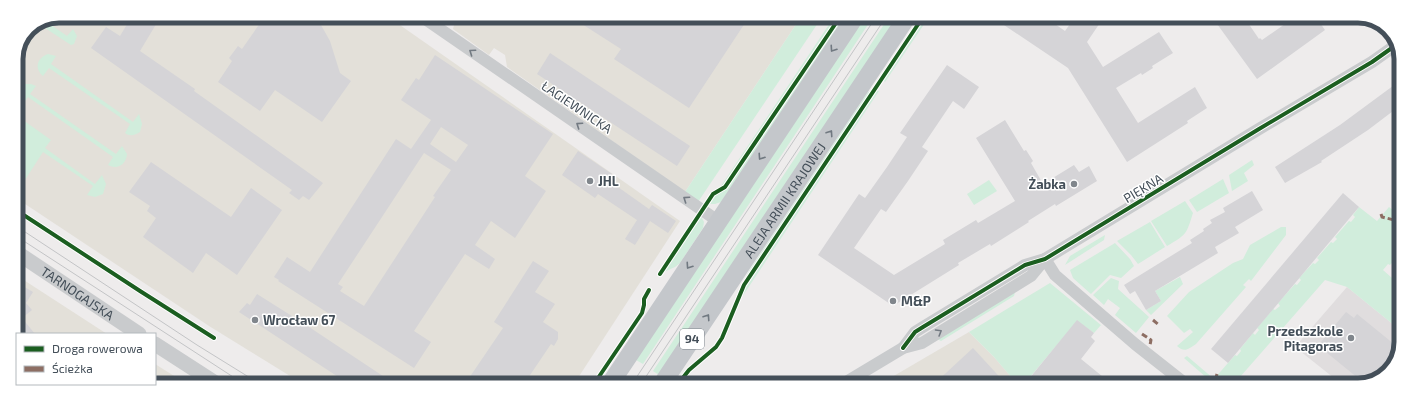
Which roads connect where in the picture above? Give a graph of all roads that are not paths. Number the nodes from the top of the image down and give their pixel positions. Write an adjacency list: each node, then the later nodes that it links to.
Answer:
1 (430, 23): 5 (street, ŁAGIEWNICKA, one-way to 1)
2 (851, 23): 5 (main road, one-way to 5)
3 (903, 23): 12 (main road, ALEJA ARMII KRAJOWEJ / 94, one-way to 3)
4 (1392, 48): 7 (street, PIĘKNA)
5 (718, 221): 11 (main road, one-way to 11)
6 (23, 257): 8 (street, TARNOGAJSKA)
7 (1045, 259): 13 (street, PIĘKNA); 14 (street)
8 (138, 333)
9 (156, 345): 10 (street)
10 (208, 378)
11 (614, 378)
12 (666, 378)
13 (853, 378)
14 (1178, 378)

